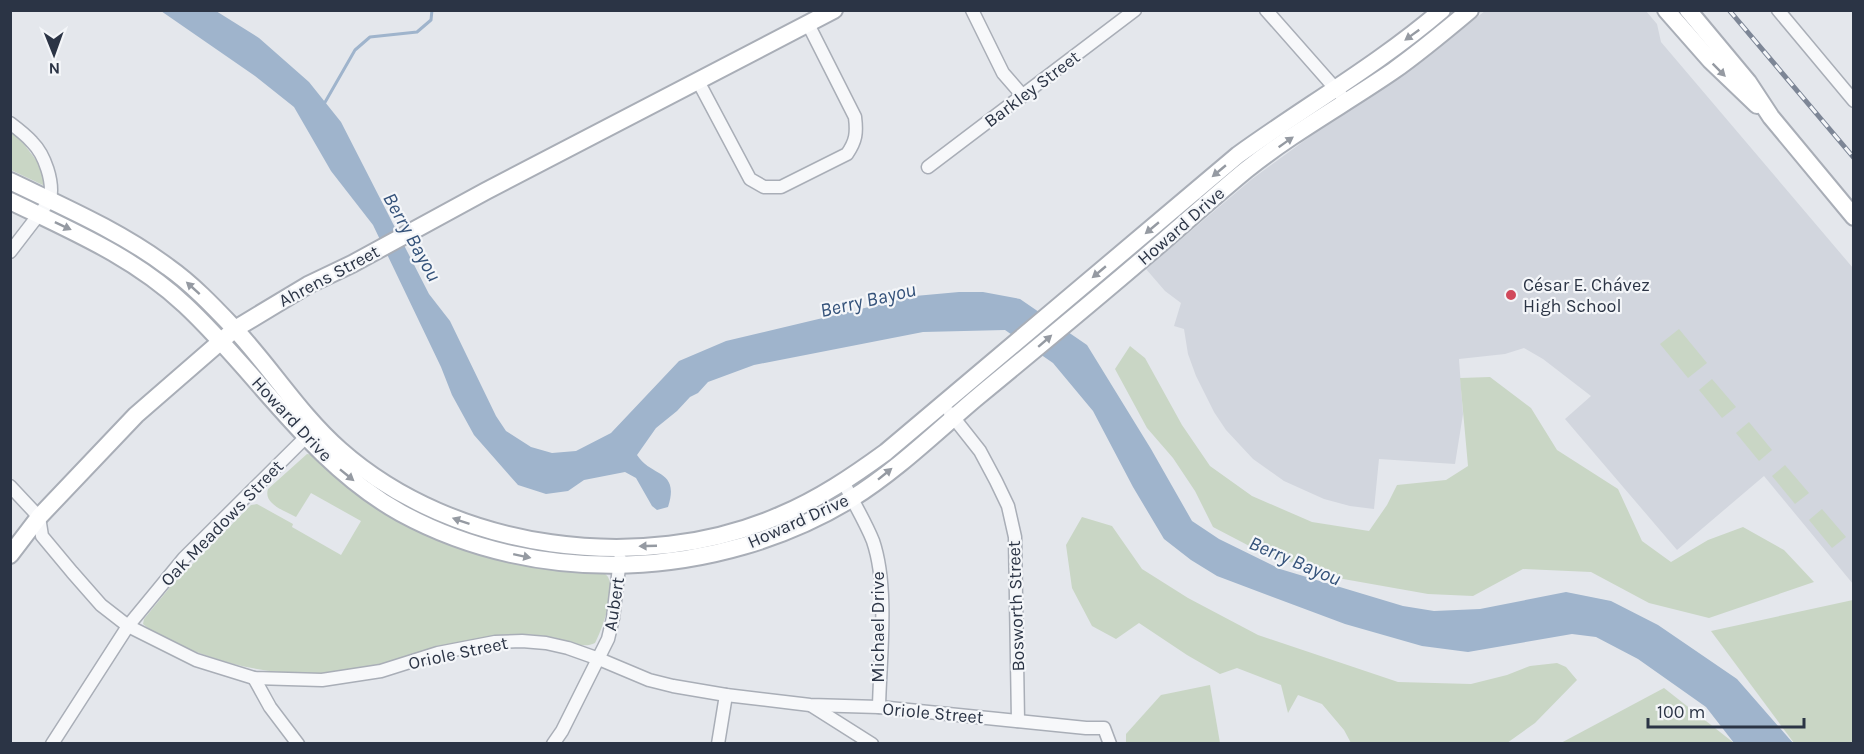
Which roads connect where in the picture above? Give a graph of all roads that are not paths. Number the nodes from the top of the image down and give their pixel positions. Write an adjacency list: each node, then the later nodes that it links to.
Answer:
1 (834, 10): 10 (main road, Ahrens Street)
2 (972, 10): 14 (street)
3 (1135, 10): 14 (street, Barkley Street)
4 (1266, 10): 13 (street)
5 (1443, 10): 13 (main road, Howard Drive, one-way to 13)
6 (1666, 10): 11 (main road)
7 (1688, 10): 11 (main road)
8 (1778, 10): 15 (street)
9 (1460, 14): 13 (main road, Howard Drive)
10 (807, 24): 12 (main road, Ahrens Street); 12 (street)
11 (1702, 39): 24 (main road)
12 (698, 81): 28 (main road, Ahrens Street)
13 (1341, 94): 17 (main road, Howard Drive); 19 (main road, Howard Drive, one-way to 13)
14 (1023, 96): 18 (street, Barkley Street)
15 (1854, 101)
16 (10, 123): 21 (street)
17 (1238, 155): 19 (main road); 25 (main road, Howard Drive, one-way to 25)
18 (928, 167)
19 (1250, 167): 27 (main road, Howard Drive)
20 (10, 181): 21 (main road, Howard Drive)
21 (50, 200): 23 (street); 28 (main road, Howard Drive, one-way to 21)
22 (10, 201): 23 (main road, Howard Drive)
23 (39, 214): 26 (street); 29 (main road, Howard Drive, one-way to 29)
24 (1854, 217)
25 (1131, 245): 27 (main road); 30 (main road, Howard Drive, one-way to 30)
26 (10, 252)
27 (1143, 259): 31 (main road, Howard Drive, one-way to 27)
28 (235, 329): 29 (main road, Ahrens Street); 32 (main road, Howard Drive)
29 (221, 341): 32 (main road, Howard Drive); 36 (main road, Ahrens Street)
30 (943, 404): 31 (street, Bosworth Street); 33 (main road, Howard Drive)
31 (954, 417): 35 (main road, Howard Drive, one-way to 31); 50 (street, Bosworth Street)
32 (311, 432): 37 (main road, Howard Drive, one-way to 32); 39 (main road, Howard Drive, one-way to 39); 44 (street, Oak Meadows Street)
33 (844, 483): 35 (street, Michael Drive); 38 (main road, Howard Drive)
34 (10, 486): 36 (street, Oriole Street)
35 (852, 498): 41 (main road, Howard Drive); 49 (street, Michael Drive)
36 (39, 517): 42 (main road, Ahrens Street); 44 (street, Oriole Street)
37 (487, 530): 39 (main road); 40 (main road, Howard Drive)
38 (733, 532): 40 (main road, Howard Drive, one-way to 40); 41 (main road)
39 (481, 546): 43 (main road, Howard Drive, one-way to 43)
40 (621, 546): 43 (street, Aubert)
41 (738, 548): 43 (main road, Howard Drive)
42 (10, 555)
43 (620, 565): 45 (street, Aubert)
44 (128, 626): 46 (street, Oriole Street); 51 (street, Oak Meadows Street)
45 (599, 659): 46 (street, Oriole Street); 47 (street, Oriole Street); 53 (street, Aubert)
46 (254, 678): 52 (street)
47 (726, 695): 48 (street, Oriole Street); 54 (street)
48 (810, 705): 49 (street, Oriole Street); 55 (street)
49 (879, 707): 50 (street, Oriole Street)
50 (1018, 721): 56 (street, Oriole Street)
51 (52, 744)
52 (298, 744)
53 (553, 744)
54 (718, 744)
55 (872, 744)
56 (1110, 744)

